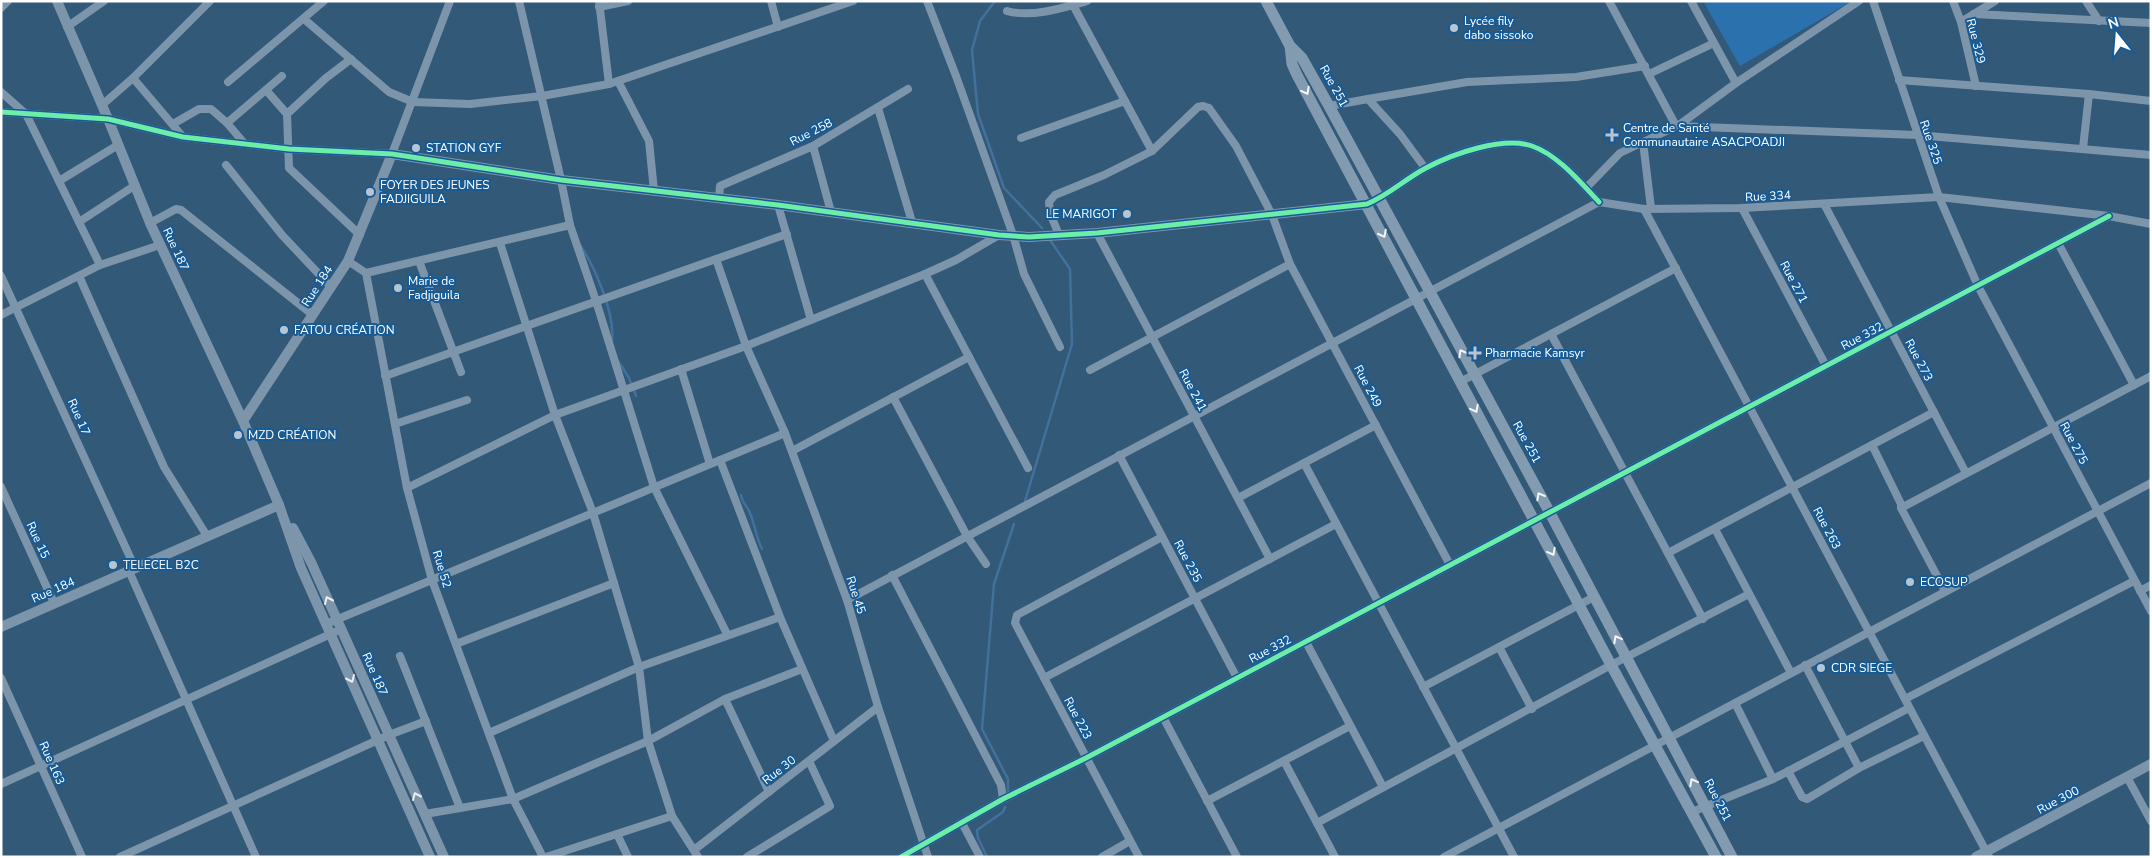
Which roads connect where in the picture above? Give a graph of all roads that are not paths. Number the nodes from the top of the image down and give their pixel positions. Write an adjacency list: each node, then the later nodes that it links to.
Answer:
1 (8, 1): 23 (street)
2 (57, 1): 30 (street, Rue 187)
3 (104, 1): 30 (street)
4 (210, 1): 37 (street)
5 (324, 1): 26 (street)
6 (450, 1): 52 (street)
7 (519, 1): 48 (street)
8 (628, 1): 21 (street)
9 (771, 1): 31 (street)
10 (853, 1): 31 (street)
11 (927, 1): 103 (street)
12 (1086, 1): 22 (street)
13 (1266, 1): 33 (main road, Rue 251)
14 (1609, 1): 35 (street)
15 (1691, 1): 32 (street)
16 (1859, 1): 41 (street)
17 (1873, 1): 38 (street, Rue 325)
18 (1953, 1): 28 (street, Rue 329)
19 (1995, 1): 25 (street)
20 (2086, 1): 27 (street)
21 (599, 4): 42 (street)
22 (1073, 5): 24 (street); 50 (street)
23 (1, 8)
24 (1007, 11)
25 (1974, 14): 27 (street); 28 (street)
26 (304, 19): 34 (street); 40 (street)
27 (2099, 21): 29 (street)
28 (1961, 22): 43 (street, Rue 329)
29 (2151, 23)
30 (68, 27): 53 (street, Rue 187)
31 (778, 27): 39 (street)
32 (1714, 43): 35 (street); 41 (street)
33 (1290, 46): 54 (main road, Rue 251); 86 (main road, Rue 251, one-way to 86)
34 (351, 59): 52 (street); 58 (street)
35 (1647, 70): 49 (street); 62 (street)
36 (282, 76): 45 (street)
37 (133, 78): 53 (street); 61 (street)
38 (1899, 80): 43 (street); 63 (street, Rue 325)
39 (618, 81): 42 (street); 81 (street)
40 (228, 82)
41 (1736, 83): 62 (street)
42 (609, 84): 48 (street)
43 (1976, 86): 47 (street)
44 (908, 89): 55 (street, Rue 258)
45 (266, 90): 58 (street); 60 (street)
46 (1, 92): 57 (street)
47 (2089, 94): 51 (street); 70 (street)
48 (542, 96): 52 (street); 77 (street)
49 (1368, 99): 54 (street); 76 (street)
50 (1125, 101): 65 (street); 72 (street)
51 (2151, 101)
52 (413, 102): 73 (street)
53 (102, 105): 59 (street, Rue 187)
54 (1329, 106): 84 (main road, Rue 251)
55 (878, 108): 69 (street, Rue 258); 95 (street)
56 (1, 112): 57 (street)
57 (26, 114): 59 (street); 78 (street)
58 (287, 114): 71 (street)
59 (108, 119): 64 (street); 68 (street, Rue 187)
60 (227, 123): 61 (street); 67 (street)
61 (173, 124): 64 (street)
62 (1676, 126): 63 (street); 66 (street)
63 (1917, 135): 70 (street); 82 (street, Rue 325)
64 (183, 137): 67 (street)
65 (1021, 138)
66 (1643, 142): 80 (street); 90 (street)
67 (244, 143): 71 (street)
68 (118, 145): 78 (street); 79 (street, Rue 187)
69 (812, 146): 83 (street, Rue 258); 91 (street)
70 (2083, 148): 74 (street)
71 (289, 149): 73 (street); 101 (street)
72 (1152, 151): 92 (street, Rue 249); 104 (street, Rue 249)
73 (392, 154): 77 (street); 101 (street, Rue 184)
74 (2151, 155)
75 (226, 166): 119 (street)
76 (1425, 168): 80 (street); 84 (street)
77 (561, 180): 81 (street); 98 (street)
78 (59, 181): 94 (street)
79 (134, 186): 94 (street); 96 (street, Rue 187)
80 (1586, 188): 85 (street)
81 (654, 190): 83 (street)
82 (1939, 197): 87 (street, Rue 334); 93 (street, Rue 334); 118 (street, Rue 325)
83 (719, 198): 88 (street)
84 (1379, 199): 86 (street); 120 (main road, Rue 251)
85 (1599, 202): 90 (street, Rue 334); 120 (street)
86 (1367, 204): 92 (street); 121 (main road, Rue 251, one-way to 121)
87 (1824, 204): 89 (street, Rue 334); 128 (street, Rue 273)
88 (778, 205): 91 (street); 100 (street)
89 (1742, 208): 90 (street, Rue 334); 136 (street, Rue 271)
90 (1647, 209): 113 (street, Rue 263)
91 (832, 212): 95 (street)
92 (1272, 214): 99 (street); 111 (street, Rue 249)
93 (2109, 216): 97 (street, Rue 334); 106 (street, Rue 332)
94 (79, 222): 112 (street)
95 (912, 222): 102 (street)
96 (150, 223): 107 (street, Rue 187); 125 (street)
97 (2151, 224)
98 (570, 225): 105 (street); 122 (street)
99 (1097, 233): 104 (street); 130 (street, Rue 241)
100 (786, 234): 108 (street); 126 (street)
101 (360, 235): 109 (street, Rue 184)
102 (999, 235): 103 (street); 115 (street)
103 (1013, 235): 104 (street); 133 (street)
104 (1059, 235)
105 (500, 243): 110 (street); 127 (street)
106 (2058, 243): 118 (street, Rue 332); 144 (street)
107 (160, 245): 112 (street); 152 (street, Rue 187)
108 (716, 259): 122 (street); 132 (street, Rue 45)
109 (348, 261): 114 (street); 119 (street, Rue 184)
110 (419, 262): 114 (street); 134 (street)
111 (1290, 264): 130 (street); 131 (street, Rue 249)
112 (100, 266): 117 (street)
113 (1676, 268): 129 (street); 148 (street, Rue 263)
114 (366, 274): 141 (street, Rue 52)
115 (925, 274): 126 (street); 135 (street)
116 (1, 276): 123 (street, Rue 17)
117 (79, 276): 123 (street); 180 (street)
118 (1978, 286): 128 (street, Rue 332); 155 (street, Rue 275)
119 (331, 287): 125 (street, Rue 184)
120 (1428, 291): 121 (street); 140 (main road, Rue 251, one-way to 120)
121 (1416, 298): 131 (street); 143 (main road, Rue 251)
122 (596, 301): 127 (street); 145 (street)
123 (16, 306): 124 (street); 187 (street, Rue 17)
124 (1, 315)
125 (313, 315): 152 (street, Rue 184)
126 (811, 320): 132 (street)
127 (526, 326): 134 (street); 150 (street)
128 (1891, 332): 136 (street, Rue 332); 149 (street, Rue 273)
129 (1551, 334): 140 (street); 164 (street)
130 (1152, 337): 138 (street); 151 (street, Rue 241)
131 (1332, 343): 151 (street); 154 (street, Rue 249)
132 (746, 346): 137 (street); 156 (street, Rue 45)
133 (1060, 347)
134 (454, 351): 139 (street); 141 (street)
135 (969, 357): 146 (street); 163 (street)
136 (1826, 366): 148 (street, Rue 332)
137 (681, 369): 145 (street); 162 (street)
138 (1090, 370)
139 (461, 372)
140 (1474, 375): 143 (street); 176 (main road, Rue 251, one-way to 140)
141 (385, 376): 153 (street, Rue 52)
142 (2151, 376): 144 (street)
143 (1460, 382): 177 (main road, Rue 251, one-way to 177)
144 (2134, 385): 155 (street)
145 (623, 390): 150 (street); 168 (street)
146 (893, 397): 158 (street); 181 (street)
147 (466, 400): 153 (street)
148 (1750, 407): 164 (street, Rue 332); 169 (street, Rue 263)
149 (1934, 412): 157 (street); 165 (street, Rue 273)
150 (555, 416): 170 (street); 175 (street)
151 (1194, 416): 159 (street); 171 (street, Rue 241)
152 (243, 421): 172 (street, Rue 187)
153 (395, 424): 170 (street, Rue 52)
154 (1376, 425): 161 (street); 186 (street, Rue 249)
155 (2053, 428): 165 (street); 174 (street, Rue 275)
156 (785, 433): 158 (street, Rue 45); 160 (street)
157 (1872, 446): 169 (street); 173 (street)
158 (792, 451): 198 (street, Rue 45)
159 (1119, 456): 181 (street); 182 (street, Rue 235)
160 (720, 460): 162 (street); 203 (street)
161 (1304, 463): 171 (street); 178 (street)
162 (710, 464): 168 (street)
163 (1028, 468)
164 (1625, 473): 176 (street, Rue 332); 183 (street)
165 (1966, 473): 173 (street)
166 (2151, 483): 174 (street)
167 (1, 487): 199 (street, Rue 15)
168 (654, 487): 175 (street); 211 (street)
169 (1792, 487): 179 (street); 209 (street, Rue 263)
170 (407, 488): 189 (street, Rue 52)
171 (1238, 498): 184 (street, Rue 241)
172 (279, 505): 180 (street, Rue 184); 204 (street, Rue 187, one-way to 172); 206 (street, Rue 187)
173 (1901, 508): 194 (street)
174 (2098, 511): 190 (street, Rue 275); 194 (street)
175 (593, 513): 189 (street); 191 (street)
176 (1550, 513): 177 (street, Rue 332); 196 (main road, Rue 251)
177 (1535, 521): 186 (street, Rue 332); 201 (main road, Rue 251, one-way to 201)
178 (1336, 524): 184 (street); 200 (street)
179 (1714, 529): 183 (street); 195 (street)
180 (207, 536): 187 (street, Rue 184)
181 (967, 536): 185 (street); 188 (street)
182 (1162, 537): 197 (street, Rue 235); 225 (street, Rue 223)
183 (1668, 553): 205 (street)
184 (1270, 559): 197 (street)
185 (986, 564)
186 (1450, 565): 200 (street, Rue 332)
187 (132, 569): 199 (street, Rue 184); 228 (street, Rue 17)
188 (892, 575): 198 (street); 261 (street)
189 (432, 580): 204 (street); 213 (street, Rue 52)
190 (2134, 581): 193 (street, Rue 275); 230 (street)
191 (614, 583): 213 (street); 221 (street)
192 (2151, 585): 193 (street)
193 (2140, 591): 202 (street, Rue 275)
194 (1945, 592): 209 (street)
195 (1749, 594): 205 (street); 223 (street)
196 (1594, 596): 201 (street); 217 (main road, Rue 251, one-way to 196)
197 (1195, 598): 225 (street); 226 (street, Rue 235)
198 (846, 600): 232 (street, Rue 45)
199 (54, 603): 207 (street, Rue 184)
200 (1379, 603): 212 (street, Rue 332); 227 (street)
201 (1579, 604): 214 (street); 219 (main road, Rue 251)
202 (2151, 611)
203 (780, 617): 211 (street); 222 (street)
204 (337, 619): 206 (street); 208 (street, Rue 187)
205 (1703, 619): 217 (street)
206 (326, 624): 210 (street, Rue 187)
207 (1, 626)
208 (341, 629): 210 (street); 216 (street, Rue 187)
209 (1869, 632): 220 (street); 230 (street, Rue 263)
210 (331, 634): 218 (street, Rue 187); 228 (street)
211 (727, 634): 221 (street)
212 (1306, 642): 226 (street, Rue 332); 237 (street)
213 (456, 644): 238 (street, Rue 52)
214 (1499, 647): 227 (street); 234 (street)
215 (400, 656): 236 (street)
216 (354, 657): 218 (street); 239 (street, Rue 187)
217 (1626, 657): 219 (street); 241 (main road, Rue 251)
218 (343, 662): 242 (street, Rue 187, one-way to 242)
219 (1611, 665): 234 (street); 246 (main road, Rue 251)
220 (1806, 666): 223 (street); 244 (street)
221 (639, 667): 238 (street); 243 (street)
222 (802, 669): 229 (street); 245 (street)
223 (1791, 673): 231 (street)
224 (1, 678): 252 (street, Rue 163)
225 (1044, 678): 248 (street, Rue 223)
226 (1237, 678): 235 (street, Rue 332)
227 (1423, 687): 247 (street)
228 (186, 699): 252 (street); 263 (street, Rue 17)
229 (725, 699): 243 (street); 259 (street)
230 (1905, 699): 233 (street, Rue 263)
231 (1734, 703): 241 (street); 256 (street)
232 (878, 707): 245 (street, Rue 30); 275 (street, Rue 45)
233 (1910, 708): 240 (street, Rue 263); 244 (street)
234 (1532, 709): 247 (street)
235 (1163, 717): 248 (street, Rue 332); 262 (street)
236 (426, 721): 239 (street); 265 (street)
237 (1350, 726): 250 (street); 258 (street)
238 (489, 733): 260 (street, Rue 52)
239 (389, 735): 242 (street); 267 (street, Rue 187, one-way to 239)
240 (1924, 736): 253 (street); 277 (street, Rue 263)
241 (1668, 737): 246 (street); 264 (main road, Rue 251, one-way to 241)
242 (378, 740): 263 (street); 281 (street, Rue 187)
243 (648, 741): 260 (street); 268 (street)
244 (1845, 741): 253 (street); 254 (street)
245 (834, 742): 249 (street, Rue 30)
246 (1654, 744): 266 (main road, Rue 251); 272 (street)
247 (1456, 749): 258 (street); 272 (street)
248 (1086, 758): 261 (street, Rue 332); 274 (street, Rue 223)
249 (809, 760): 259 (street, Rue 30); 285 (street)
250 (1284, 761): 262 (street); 271 (street)
251 (2151, 764): 255 (street, Rue 300)
252 (41, 766): 257 (street); 278 (street, Rue 163)
253 (1859, 768): 254 (street)
254 (1788, 771): 256 (street)
255 (2127, 777): 269 (street); 277 (street, Rue 300)
256 (1772, 779): 264 (street)
257 (1, 784)
258 (1383, 788): 271 (street)
259 (769, 792): 276 (street, Rue 30)
260 (513, 799): 265 (street); 283 (street, Rue 52)
261 (1003, 799): 270 (street, Rue 332)
262 (1207, 801): 291 (street)
263 (234, 805): 279 (street); 280 (street, Rue 17)
264 (1705, 807): 266 (street); 296 (main road, Rue 251)
265 (460, 808): 267 (street)
266 (1692, 812): 295 (main road, Rue 251)
267 (424, 814): 282 (street, Rue 187)
268 (672, 816): 273 (street); 276 (street)
269 (2151, 821)
270 (962, 823): 275 (street, Rue 332); 288 (street)
271 (1317, 823): 292 (street)
272 (1498, 828): 293 (street); 294 (street)
273 (617, 834): 283 (street); 284 (street)
274 (1130, 841): 289 (street); 290 (street, Rue 223)
275 (924, 844): 286 (street, Rue 332); 287 (street, Rue 45)
276 (696, 854)
277 (1987, 854): 297 (street, Rue 300)
278 (82, 857)
279 (120, 857)
280 (256, 857)
281 (430, 857)
282 (444, 857)
283 (544, 857)
284 (628, 857)
285 (747, 857)
286 (901, 857)
287 (928, 857)
288 (980, 857)
289 (1102, 857)
290 (1139, 857)
291 (1237, 857)
292 (1335, 857)
293 (1444, 857)
294 (1514, 857)
295 (1716, 857)
296 (1732, 857)
297 (1976, 857)

